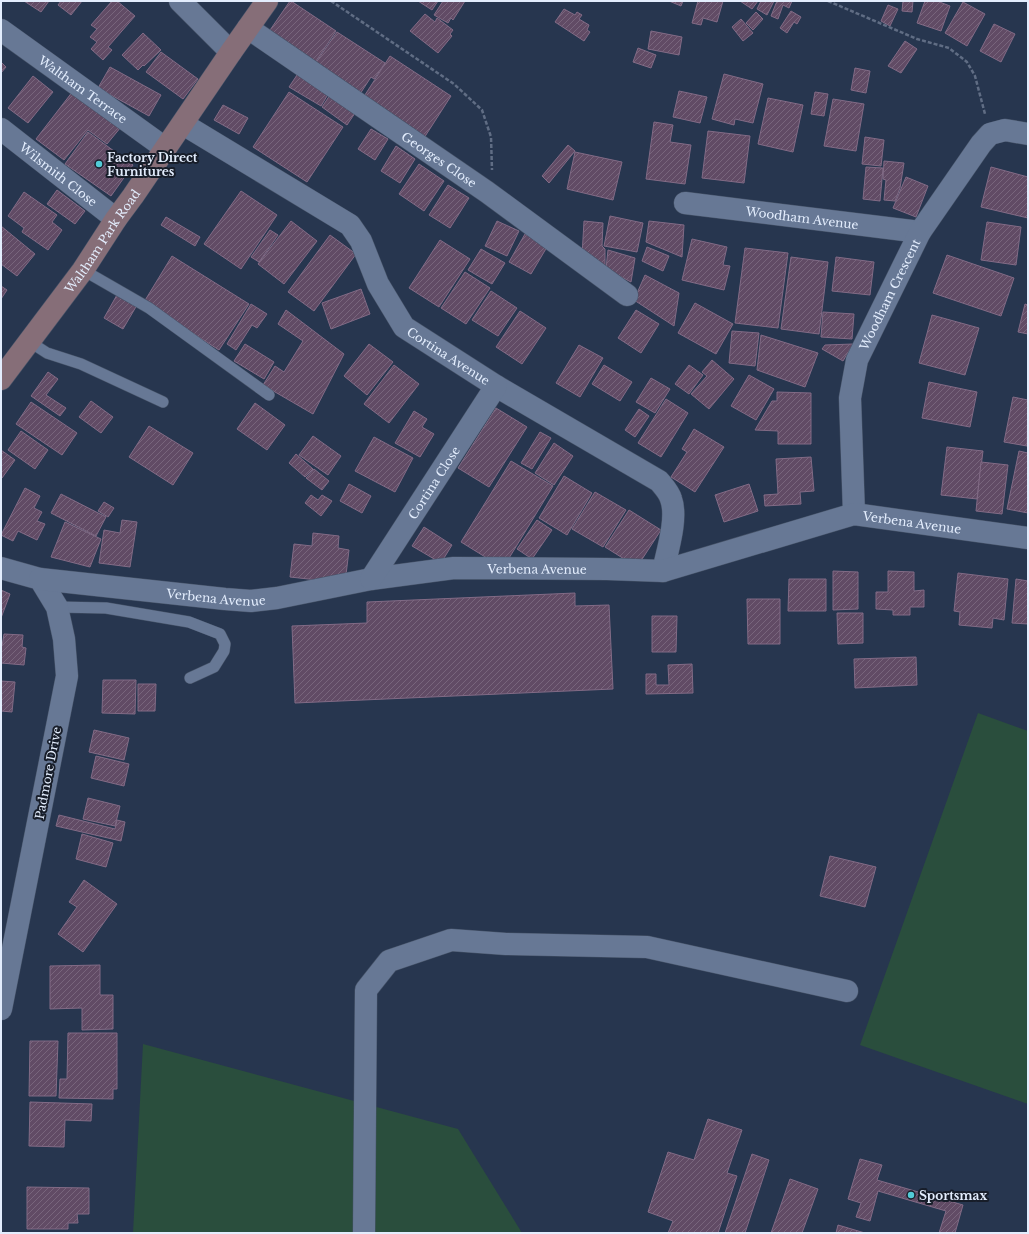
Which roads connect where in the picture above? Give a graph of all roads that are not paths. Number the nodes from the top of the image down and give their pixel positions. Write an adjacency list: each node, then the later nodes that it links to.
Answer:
1 (180, 1): 5 (street)
2 (267, 1): 3 (main road, Waltham Park Road)
3 (248, 28): 5 (main road, Waltham Park Road); 14 (street, Georges Close)
4 (1, 30): 9 (street, Waltham Terrace)
5 (231, 52): 6 (main road, Waltham Park Road)
6 (183, 124): 9 (main road, Waltham Park Road); 17 (street, Cortina Avenue)
7 (1, 129): 11 (street, Wilsmith Close)
8 (1028, 134): 12 (street, Woodham Crescent)
9 (165, 148): 11 (main road, Waltham Park Road)
10 (685, 203): 12 (street, Woodham Avenue)
11 (116, 219): 13 (main road, Waltham Park Road)
12 (920, 232): 20 (street, Woodham Crescent)
13 (83, 270): 15 (main road, Waltham Park Road); 18 (lane)
14 (627, 295)
15 (30, 342): 16 (main road, Waltham Park Road); 19 (lane)
16 (1, 379)
17 (496, 386): 23 (street, Cortina Avenue); 25 (street, Cortina Close)
18 (269, 395)
19 (163, 402)
20 (854, 514): 21 (street, Verbena Avenue); 23 (street, Verbena Avenue)
21 (1028, 538)
22 (1, 568): 24 (street)
23 (663, 571): 25 (street, Verbena Avenue)
24 (40, 579): 25 (street, Verbena Avenue); 26 (street, Padmore Drive)
25 (371, 579)
26 (57, 607): 27 (lane); 29 (street, Padmore Drive)
27 (190, 678)
28 (847, 992): 30 (street)
29 (1, 1009)
30 (364, 1233)

